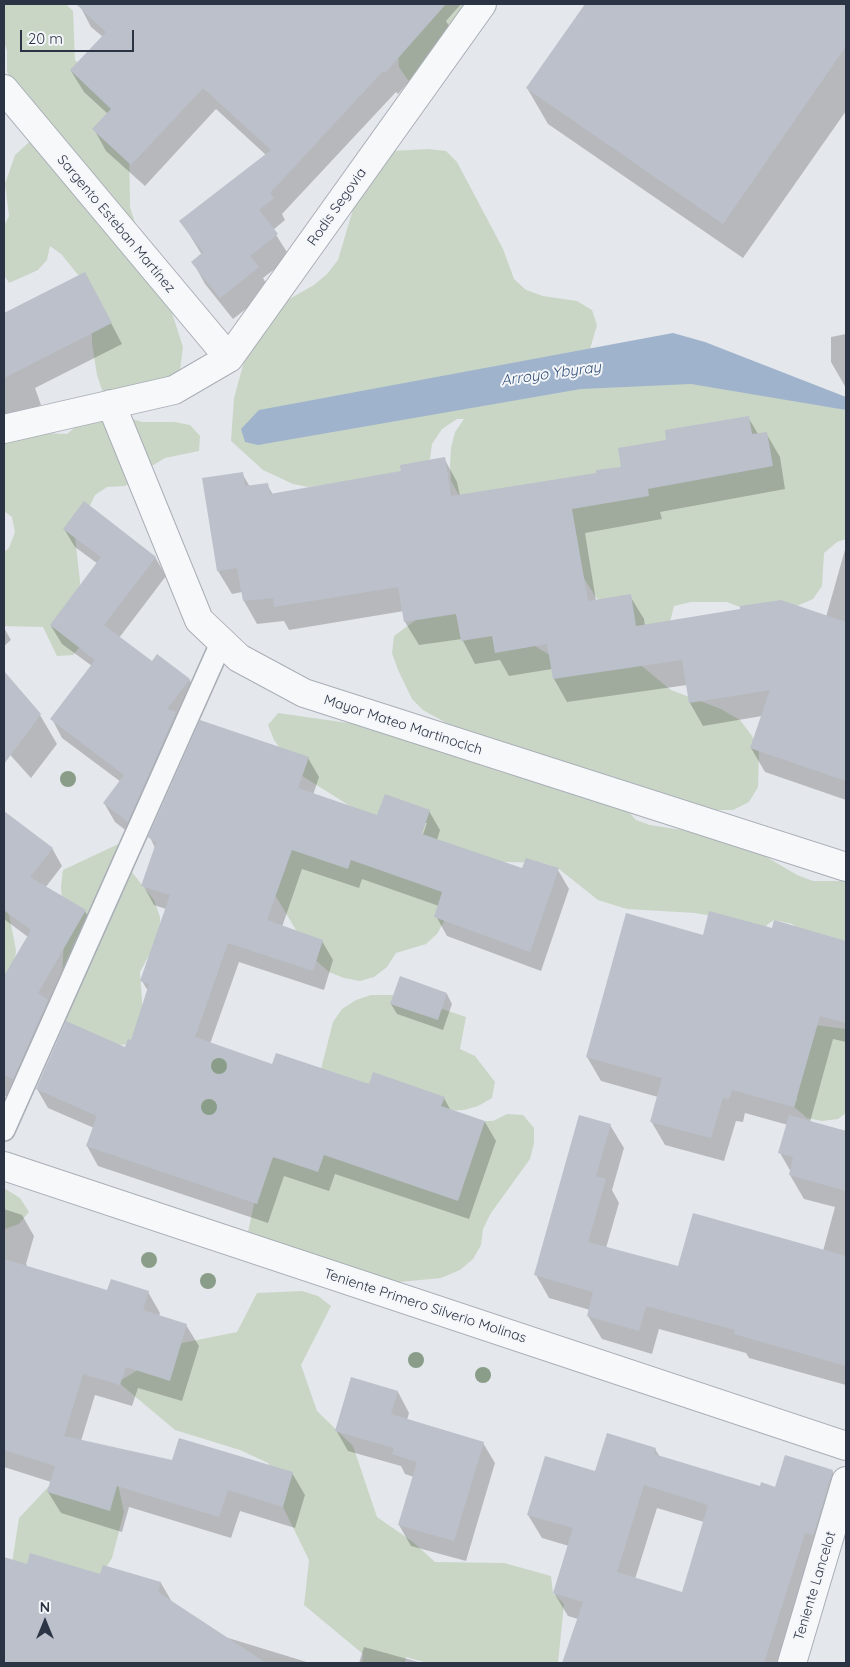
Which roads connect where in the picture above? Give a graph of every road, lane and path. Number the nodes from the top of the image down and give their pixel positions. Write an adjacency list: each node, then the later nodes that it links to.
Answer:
1 (482, 4): 3 (street, Rodis Segovia)
2 (4, 89): 3 (street, Sargento Esteban Martínez)
3 (229, 358): 4 (street, Rodis Segovia)
4 (111, 404): 5 (street, Rodis Segovia); 6 (street, Mayor Mateo Martinocich)
5 (4, 429)
6 (222, 641): 7 (street, Mayor Mateo Martinocich); 8 (lane)
7 (846, 867)
8 (4, 1130)
9 (4, 1166): 10 (street, Teniente Primero Silverio Molinas)
10 (846, 1446)
11 (846, 1480): 12 (street, Teniente Lancelot)
12 (792, 1663)

